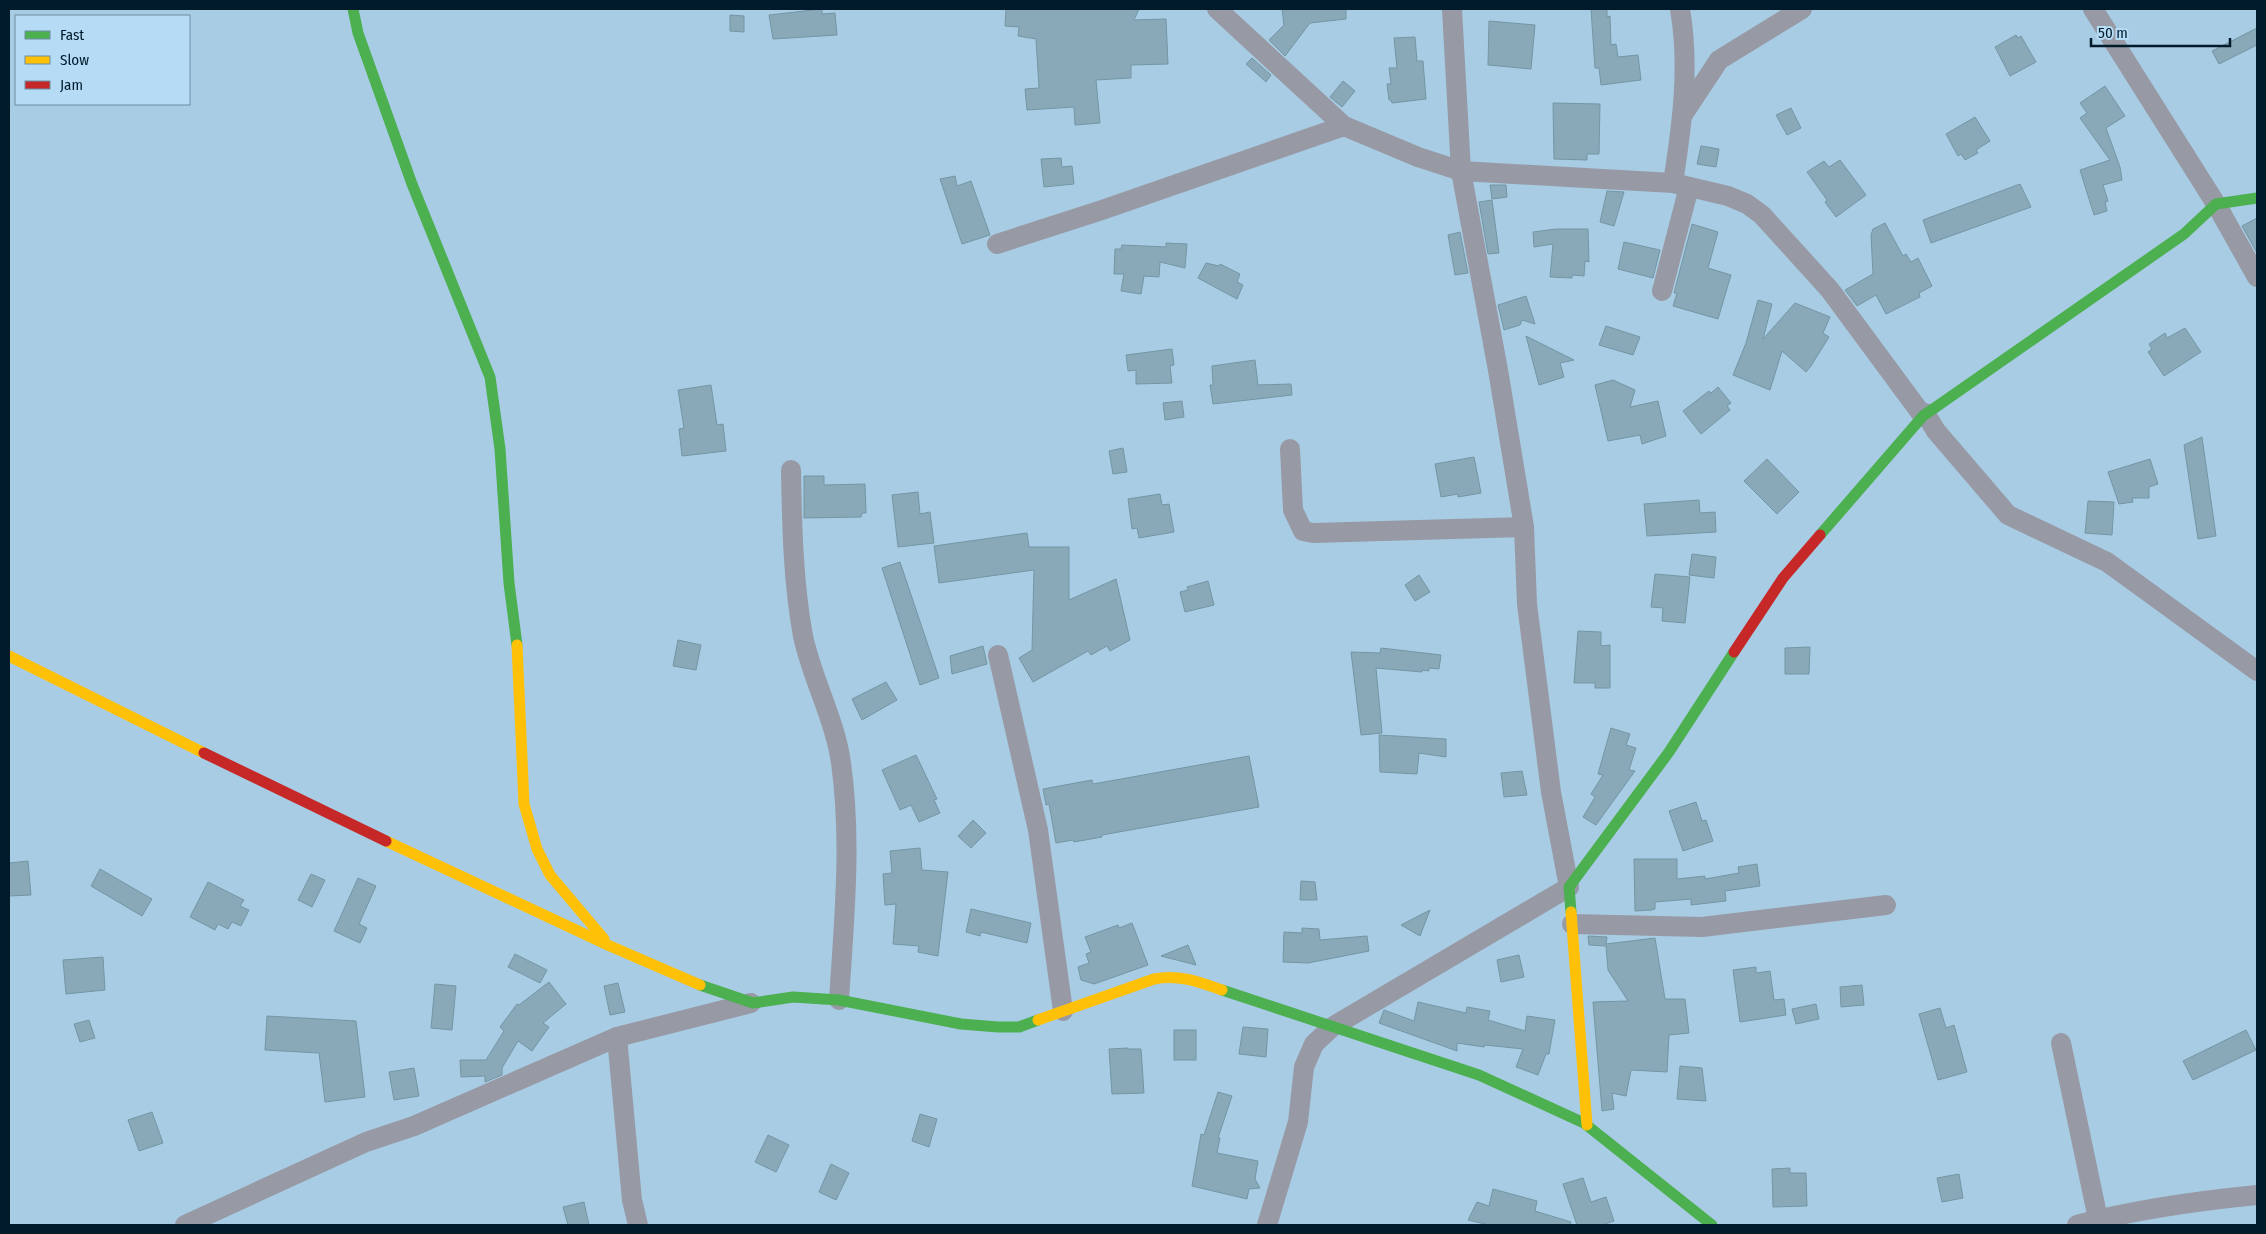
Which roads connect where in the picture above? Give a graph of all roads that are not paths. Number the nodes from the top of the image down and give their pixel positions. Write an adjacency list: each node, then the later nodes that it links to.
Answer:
1 (353, 9): 26 (street)
2 (1217, 9): 8 (street)
3 (1452, 9): 9 (street)
4 (1680, 9): 7 (street)
5 (1802, 9): 7 (street)
6 (2094, 9): 12 (street)
7 (1684, 113): 10 (street)
8 (1344, 126): 9 (street); 13 (street)
9 (1461, 170): 10 (street); 19 (street)
10 (1681, 185): 15 (street); 16 (street)
11 (2257, 198): 12 (street)
12 (2216, 204): 14 (street); 16 (street)
13 (996, 244)
14 (2257, 278)
15 (1662, 292)
16 (1924, 414): 22 (street); 23 (street)
17 (1290, 449): 19 (street)
18 (791, 470): 27 (street)
19 (1524, 526): 23 (street)
20 (998, 655): 29 (street)
21 (9, 656): 26 (street)
22 (2257, 671)
23 (1569, 887): 25 (street); 30 (street); 33 (street)
24 (1886, 905): 25 (street)
25 (1572, 924): 33 (street)
26 (610, 946): 28 (street)
27 (839, 1000): 28 (street); 29 (street)
28 (753, 1002): 31 (street)
29 (1063, 1011): 30 (street)
30 (1332, 1027): 33 (street); 38 (street)
31 (617, 1037): 36 (street); 37 (street)
32 (2061, 1043): 35 (street)
33 (1585, 1124): 39 (street)
34 (2257, 1195): 35 (street)
35 (2098, 1219): 40 (street)
36 (185, 1225)
37 (638, 1225)
38 (1267, 1225)
39 (1717, 1225)
40 (2077, 1225)

